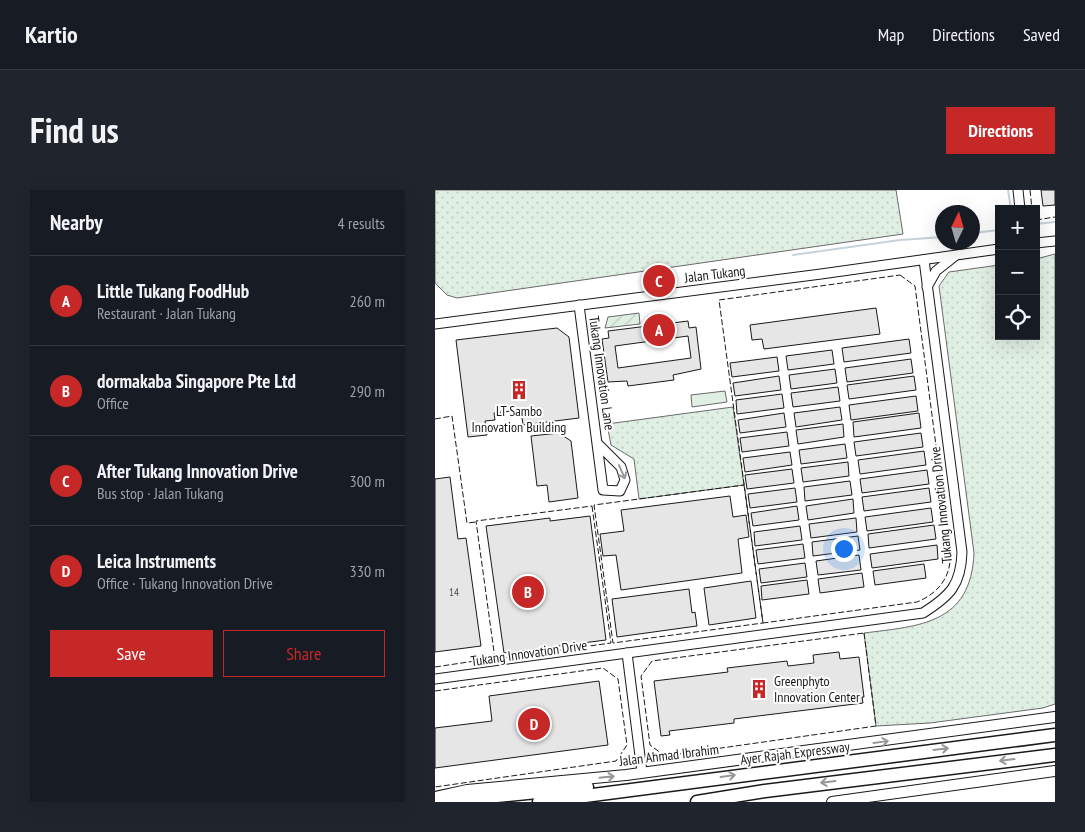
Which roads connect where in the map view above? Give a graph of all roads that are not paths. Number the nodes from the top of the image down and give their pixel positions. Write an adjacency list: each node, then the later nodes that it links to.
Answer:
1 (1018, 190): 2 (street)
2 (1020, 205)
3 (1055, 241): 4 (street)
4 (1040, 243)
5 (995, 250): 6 (street, Jalan Tukang)
6 (955, 256): 7 (street, Jalan Tukang); 8 (street)
7 (924, 260): 8 (street, Tukang Innovation Drive); 9 (street, Jalan Tukang)
8 (927, 287): 12 (street, Tukang Innovation Drive)
9 (579, 305): 10 (street, Jalan Tukang); 11 (street, Tukang Innovation Lane)
10 (435, 324)
11 (598, 444): 11 (street, Tukang Innovation Lane, one-way to 11)
12 (627, 653): 13 (street, Tukang Innovation Drive); 18 (street)
13 (435, 679)
14 (1055, 717): 18 (main road, Jalan Ahmad Ibrahim, one-way to 14)
15 (1055, 735): 19 (highway, Ayer Rajah Expressway, one-way to 15)
16 (1055, 755): 23 (highway, one-way to 23)
17 (1055, 770): 24 (main road)
18 (642, 772): 20 (main road, Jalan Ahmad Ibrahim, one-way to 18)
19 (679, 783): 21 (highway); 22 (highway, Ayer Rajah Expressway)
20 (435, 797)
21 (437, 802)
22 (539, 802)
23 (698, 802)
24 (832, 802)

